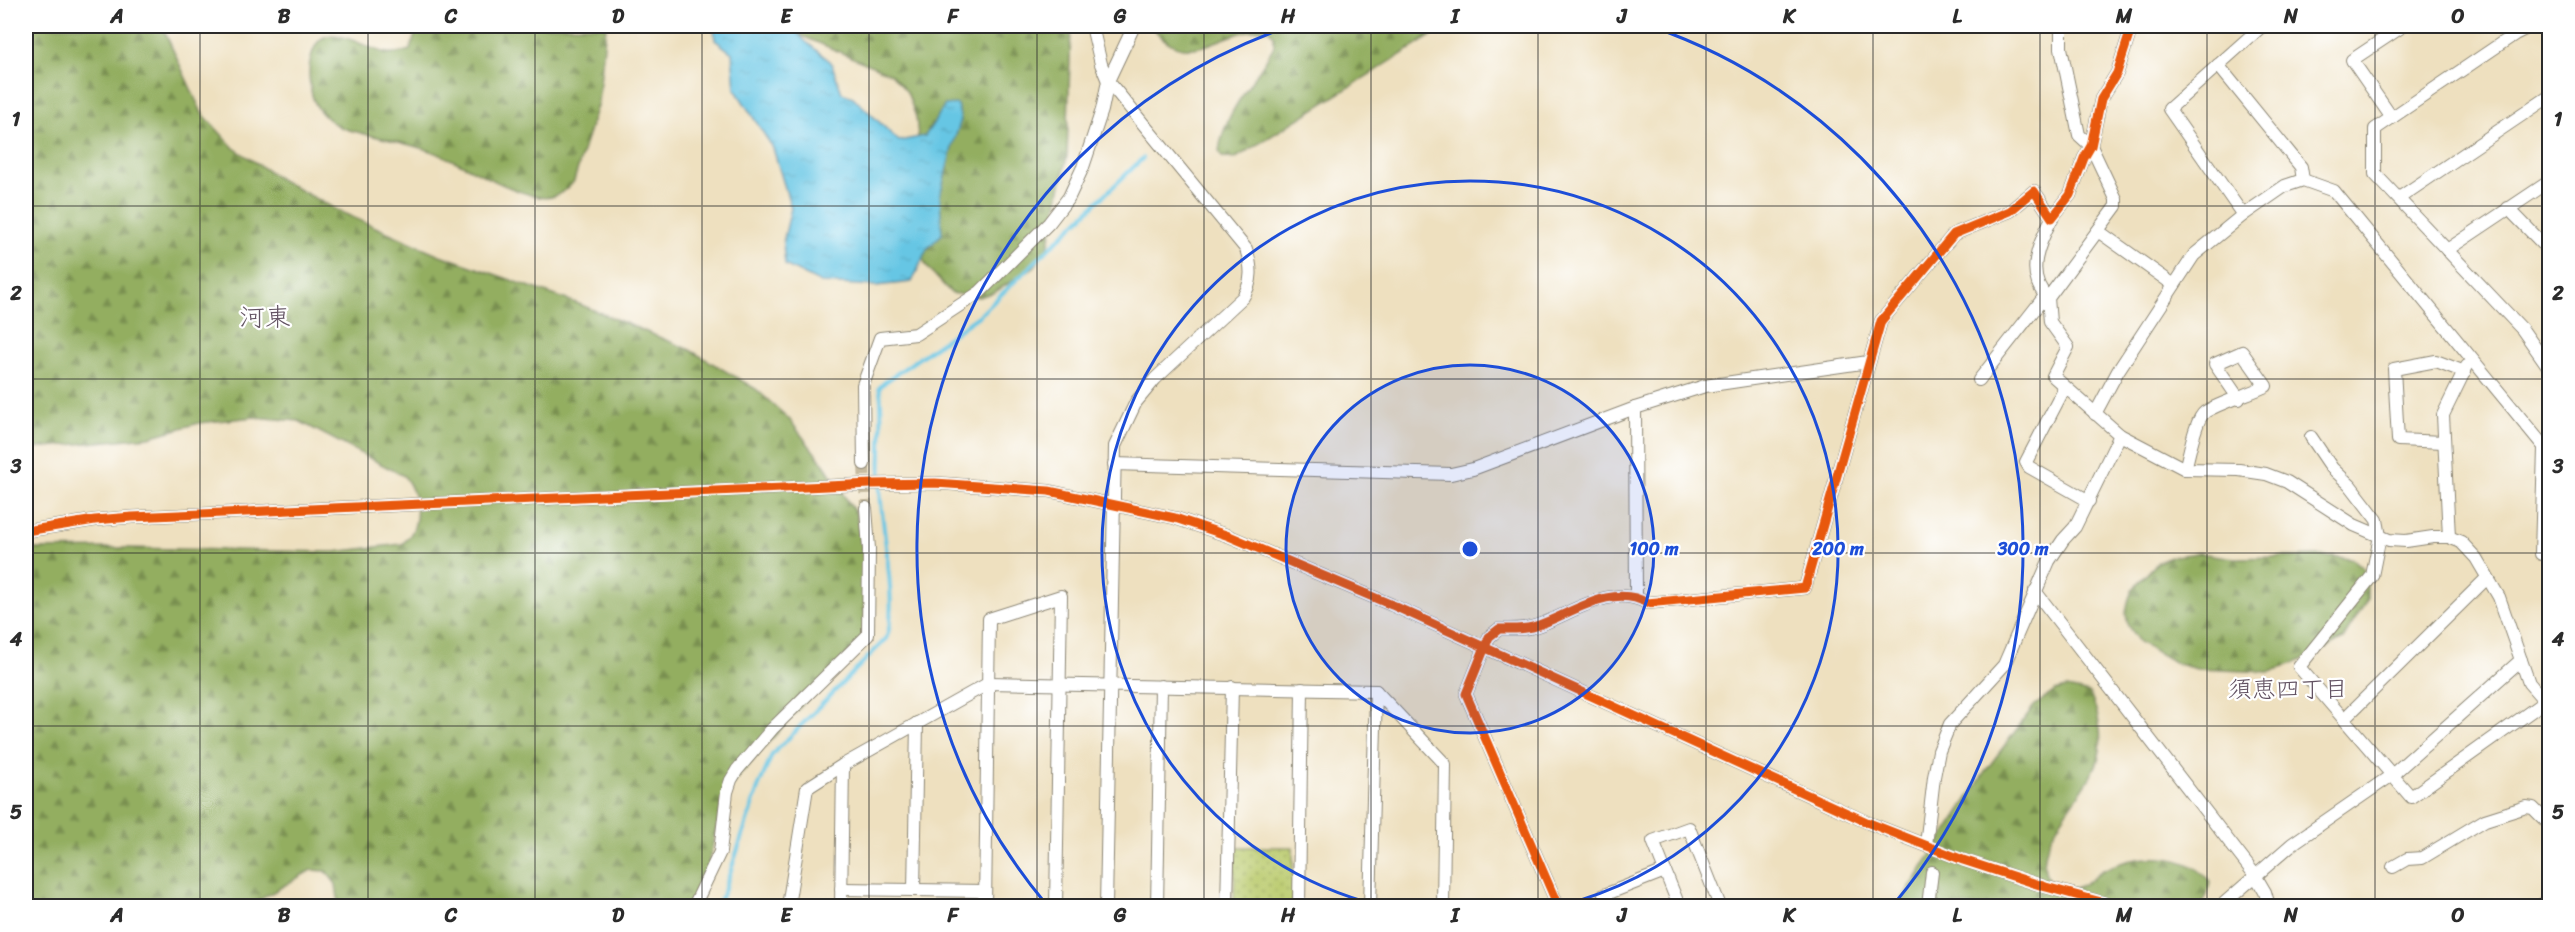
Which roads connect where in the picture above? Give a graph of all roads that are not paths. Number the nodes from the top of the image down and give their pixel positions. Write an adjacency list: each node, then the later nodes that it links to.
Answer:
1 (1092, 26): 9 (street)
2 (1134, 26): 9 (street)
3 (2061, 26): 12 (street)
4 (2132, 26): 12 (street)
5 (2262, 26): 8 (street)
6 (2403, 26): 11 (street)
7 (2531, 26): 11 (street)
8 (2218, 65): 13 (street); 17 (street)
9 (1108, 81): 37 (street); 38 (street)
10 (2550, 96): 15 (street)
11 (2392, 118): 15 (street)
12 (2091, 146): 18 (street); 19 (street)
13 (2303, 180): 17 (street); 24 (street)
14 (2550, 181): 16 (street)
15 (2399, 198): 20 (street)
16 (2508, 208): 20 (street); 21 (street)
17 (2243, 215): 22 (street)
18 (2052, 218): 23 (street); 25 (street)
19 (2098, 231): 22 (street); 23 (street)
20 (2447, 250): 26 (street)
21 (2550, 251)
22 (2174, 285): 32 (street)
23 (2047, 297): 28 (street); 29 (street)
24 (2471, 357): 27 (street); 36 (street)
25 (1868, 362): 31 (street); 49 (street)
26 (2550, 369)
27 (2465, 372): 35 (street); 35 (street)
28 (1979, 381)
29 (2065, 387): 32 (street); 40 (street)
30 (2239, 399): 39 (street)
31 (1635, 408): 38 (street); 49 (street)
32 (2095, 414): 33 (street)
33 (2120, 435): 39 (street); 40 (street)
34 (2311, 437): 44 (street)
35 (2444, 442): 45 (street)
36 (2547, 451): 46 (street)
37 (864, 464)
38 (1114, 464): 41 (street)
39 (2185, 469): 44 (street)
40 (2089, 501): 48 (street)
41 (1113, 503): 43 (street); 50 (street); 54 (street)
42 (866, 508): 74 (street)
43 (26, 531)
44 (2380, 536): 45 (street); 60 (street)
45 (2449, 537): 47 (street)
46 (2550, 554)
47 (2487, 578): 51 (street); 60 (street)
48 (2034, 591): 65 (street); 69 (street)
49 (1636, 597): 50 (street)
50 (1484, 648): 65 (street); 85 (street)
51 (2522, 660): 59 (street); 63 (street)
52 (989, 683): 53 (street); 53 (street); 61 (street); 72 (street)
53 (1060, 685): 54 (street); 78 (street)
54 (1110, 685): 55 (street); 79 (street)
55 (1161, 686): 56 (street); 80 (street)
56 (1232, 687): 57 (street); 81 (street)
57 (1302, 689): 58 (street); 82 (street)
58 (1376, 691): 83 (street); 84 (street)
59 (2547, 705): 63 (street)
60 (2345, 718): 63 (street)
61 (917, 723): 62 (street); 71 (street)
62 (843, 765): 70 (street); 75 (street)
63 (2392, 775): 69 (street)
64 (2550, 825): 66 (street)
65 (1926, 845): 90 (street)
66 (2393, 867)
67 (1665, 871): 86 (street); 87 (street); 88 (street)
68 (1932, 872): 89 (street)
69 (2255, 875): 91 (street); 92 (street)
70 (841, 889): 71 (street); 76 (street)
71 (914, 890): 72 (street)
72 (985, 891): 77 (street)
73 (2550, 899): 93 (street)
74 (694, 906)
75 (788, 906)
76 (841, 906)
77 (985, 906)
78 (1056, 906)
79 (1106, 906)
80 (1157, 906)
81 (1227, 906)
82 (1299, 906)
83 (1370, 906)
84 (1443, 906)
85 (1558, 906)
86 (1608, 906)
87 (1679, 906)
88 (1720, 906)
89 (1928, 906)
90 (2116, 906)
91 (2221, 906)
92 (2269, 906)
93 (2540, 906)

